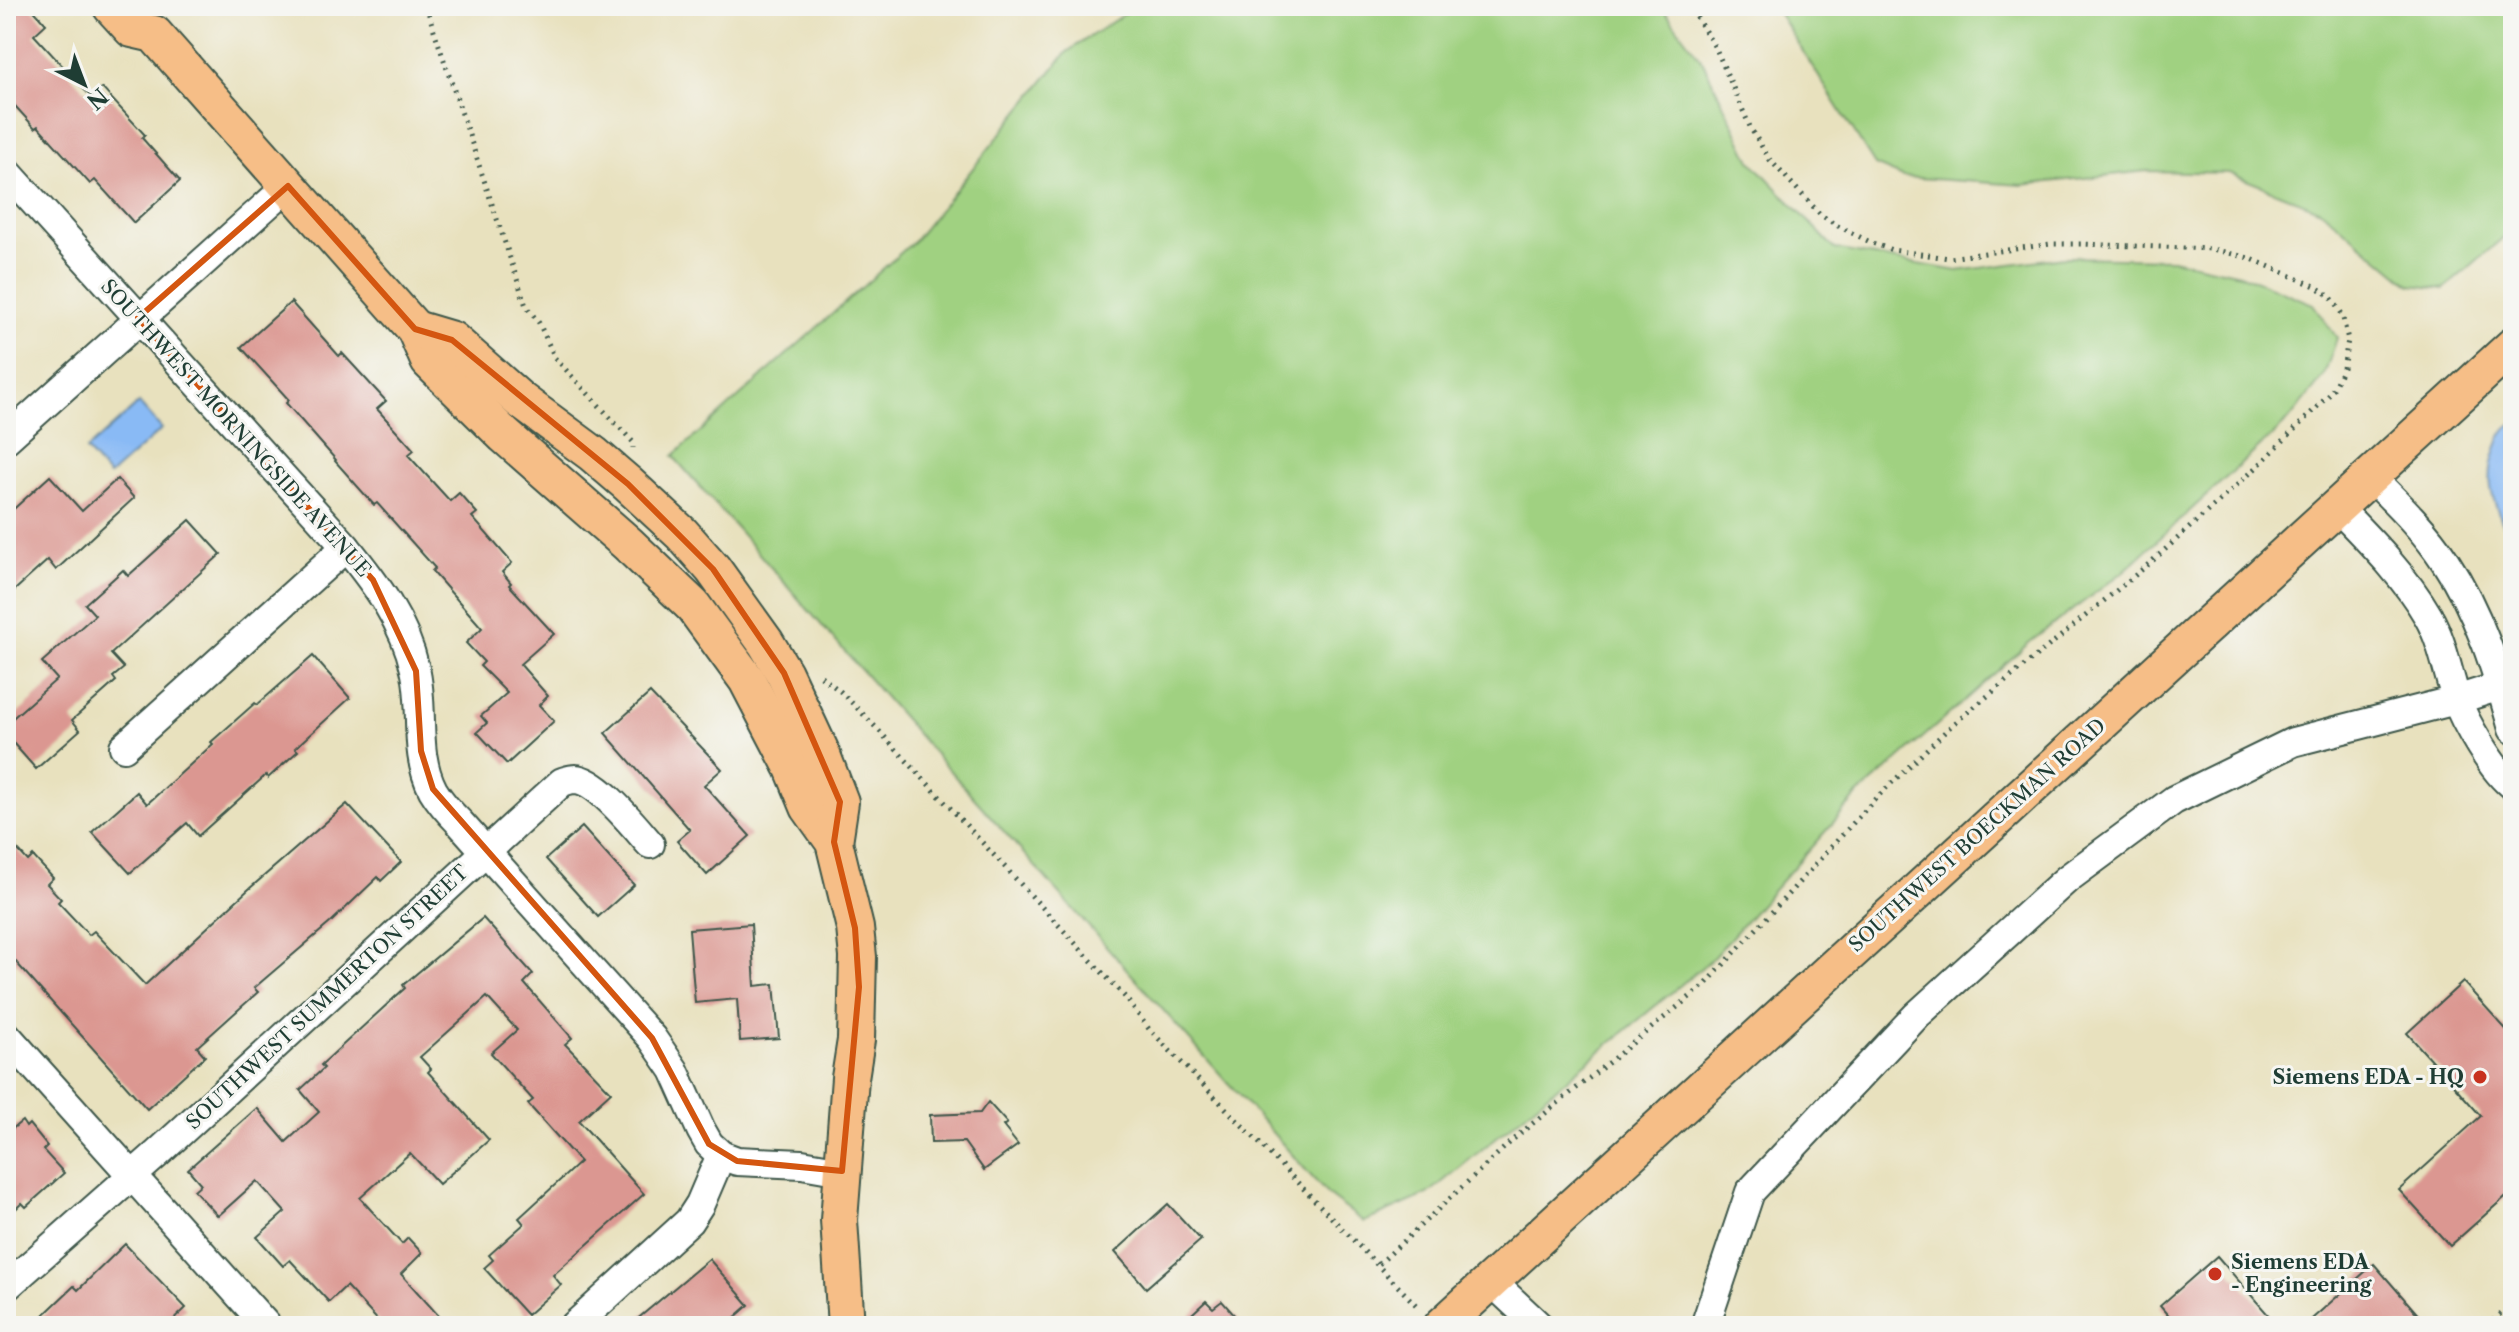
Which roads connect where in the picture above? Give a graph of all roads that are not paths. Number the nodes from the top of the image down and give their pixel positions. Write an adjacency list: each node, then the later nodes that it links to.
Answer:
1 (111, 6): 2 (main road)
2 (153, 20): 4 (main road)
3 (6, 171): 5 (street, SOUTHWEST MORNINGSIDE AVENUE)
4 (288, 186): 5 (street); 6 (main road)
5 (138, 318): 8 (street); 11 (street, SOUTHWEST MORNINGSIDE AVENUE)
6 (415, 329): 17 (main road); 17 (main road)
7 (2513, 346): 9 (main road, SOUTHWEST BOECKMAN ROAD)
8 (6, 439)
9 (2371, 477): 10 (main road, SOUTHWEST BOECKMAN ROAD); 12 (street)
10 (2337, 507): 13 (street); 24 (main road, SOUTHWEST BOECKMAN ROAD)
11 (346, 547): 15 (street); 19 (street, SOUTHWEST MORNINGSIDE AVENUE)
12 (2507, 684): 13 (street); 14 (street)
13 (2456, 700): 16 (street); 31 (street)
14 (2513, 729)
15 (124, 747)
16 (2513, 786)
17 (834, 842): 22 (main road)
18 (650, 844): 19 (street, SOUTHWEST SUMMERTON STREET)
19 (485, 852): 21 (street, SOUTHWEST MORNINGSIDE AVENUE); 23 (street, SOUTHWEST SUMMERTON STREET)
20 (6, 1035): 23 (street)
21 (721, 1155): 22 (street); 27 (street)
22 (842, 1171): 29 (main road)
23 (132, 1175): 25 (street, SOUTHWEST SUMMERTON STREET); 28 (street)
24 (1491, 1281): 26 (main road, SOUTHWEST BOECKMAN ROAD); 30 (street)
25 (6, 1287)
26 (1435, 1321)
27 (562, 1322)
28 (267, 1326)
29 (846, 1326)
30 (1539, 1326)
31 (1705, 1326)

